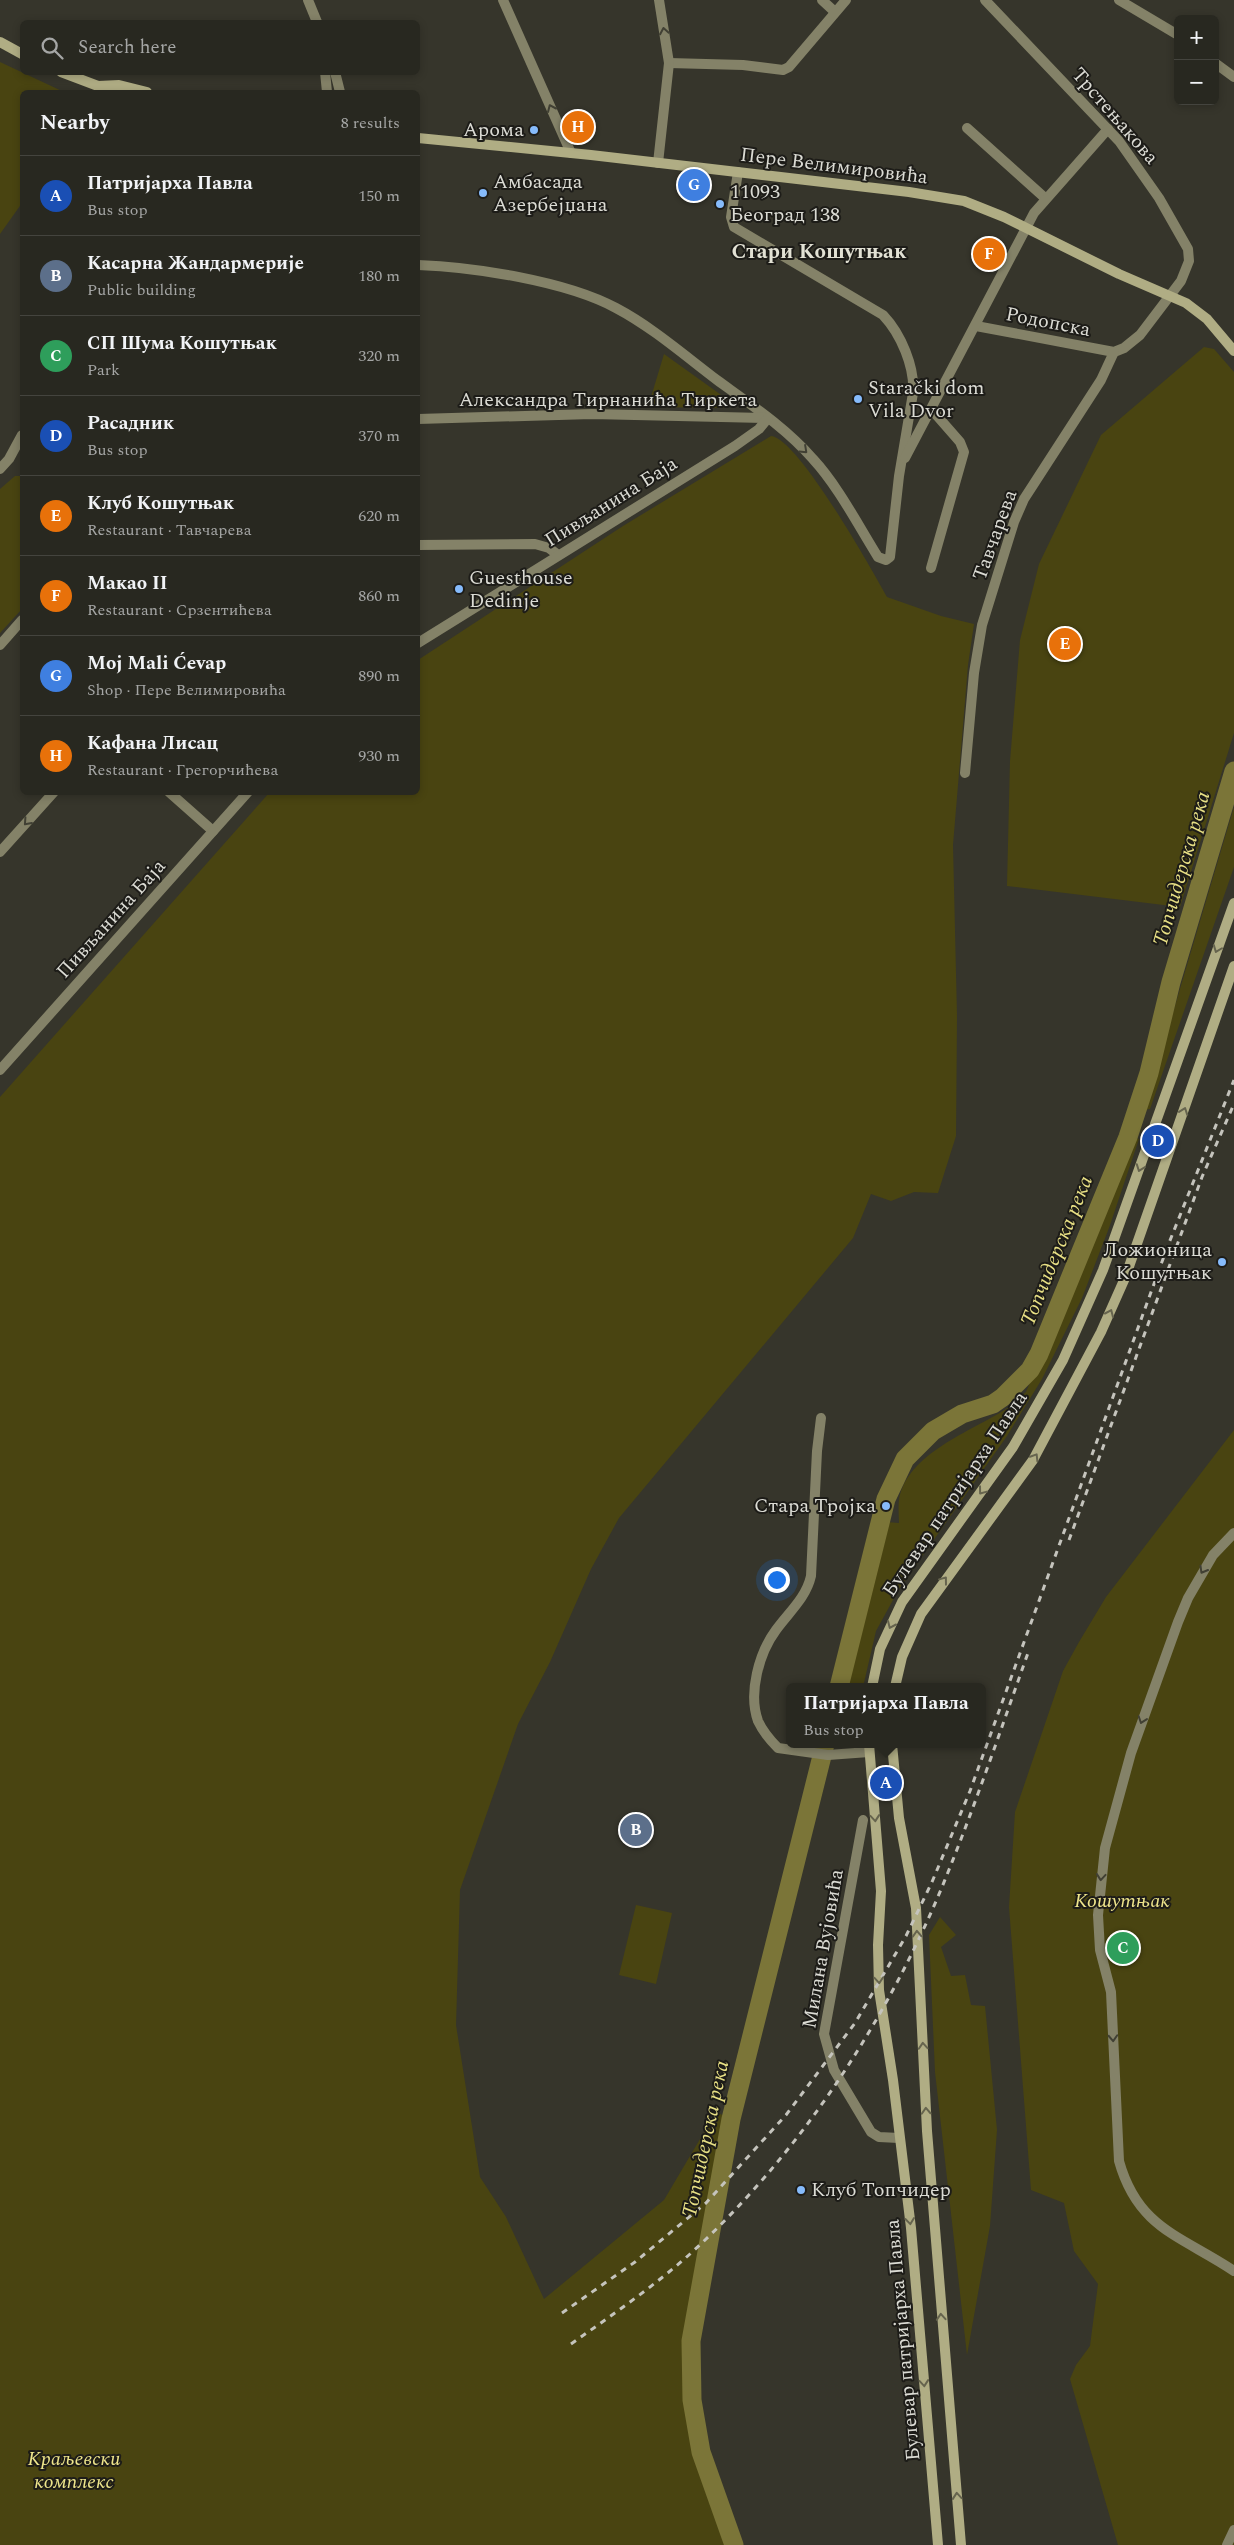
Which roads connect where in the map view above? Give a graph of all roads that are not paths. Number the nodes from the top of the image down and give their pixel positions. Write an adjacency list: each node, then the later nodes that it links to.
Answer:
1 (309, 0): 9 (street)
2 (502, 0): 26 (street, one-way to 2)
3 (659, 0): 13 (street, one-way to 3)
4 (822, 0): 8 (street)
5 (846, 0): 8 (street)
6 (985, 0): 24 (street, Трстењакова)
7 (1119, 0): 10 (street)
8 (835, 12): 13 (street)
9 (317, 20)
10 (1174, 33)
11 (0, 42): 12 (main road)
12 (20, 53)
13 (669, 63): 27 (street)
14 (1219, 66): 18 (street)
15 (68, 75): 19 (main road)
16 (325, 75): 21 (street)
17 (337, 75): 22 (street)
18 (1234, 77)
19 (100, 89): 20 (main road)
20 (139, 90)
21 (327, 90)
22 (340, 90)
23 (967, 128): 29 (street)
24 (1108, 129): 29 (street); 32 (street, Трстењакова)
25 (420, 138): 26 (main road, Пере Велимировића)
26 (571, 153): 27 (main road, Пере Велимировића)
27 (658, 163): 28 (main road, Пере Велимировића)
28 (738, 172): 30 (main road, Пере Велимировића); 40 (street)
29 (1045, 198): 30 (street)
30 (1026, 227): 32 (main road, Пере Велимировића); 33 (street)
31 (420, 265): 37 (street)
32 (1170, 295): 34 (main road, Пере Велимировића); 35 (street)
33 (976, 326): 35 (street, Родопска); 36 (street)
34 (1234, 351)
35 (1114, 352): 48 (street, Тавчарева)
36 (932, 410): 40 (street); 44 (street)
37 (768, 418): 38 (street, Александра Тирнанића Тиркета); 40 (street, one-way to 40); 43 (street, Пивљанина Баја)
38 (420, 419)
39 (20, 439): 41 (street)
40 (901, 466)
41 (0, 469)
42 (420, 545): 43 (street)
43 (558, 555): 46 (street, Пивљанина Баја)
44 (931, 568)
45 (20, 622): 47 (street)
46 (420, 642)
47 (0, 645)
48 (965, 773)
49 (51, 795): 53 (street, one-way to 53)
50 (172, 795): 52 (street)
51 (245, 795): 52 (street, Пивљанина Баја)
52 (213, 831): 56 (street, Пивљанина Баја)
53 (0, 852)
54 (1234, 903): 59 (main road, Булевар патријарха Павла, one-way to 59)
55 (1234, 966): 60 (main road, Булевар патријарха Павла, one-way to 55)
56 (0, 1070)
57 (821, 1418): 61 (street)
58 (1234, 1533): 65 (street, one-way to 65)
59 (873, 1683)
60 (896, 1683)
61 (869, 1748): 64 (main road, Булевар патријарха Павла, one-way to 64)
62 (892, 1748): 68 (main road, Булевар патријарха Павла, one-way to 62)
63 (863, 1820): 64 (street, Милана Вујовића)
64 (899, 2138): 67 (main road, Булевар патријарха Павла, one-way to 67)
65 (1234, 2272)
66 (1234, 2530): 69 (street)
67 (938, 2545)
68 (961, 2545)
69 (1227, 2545)

